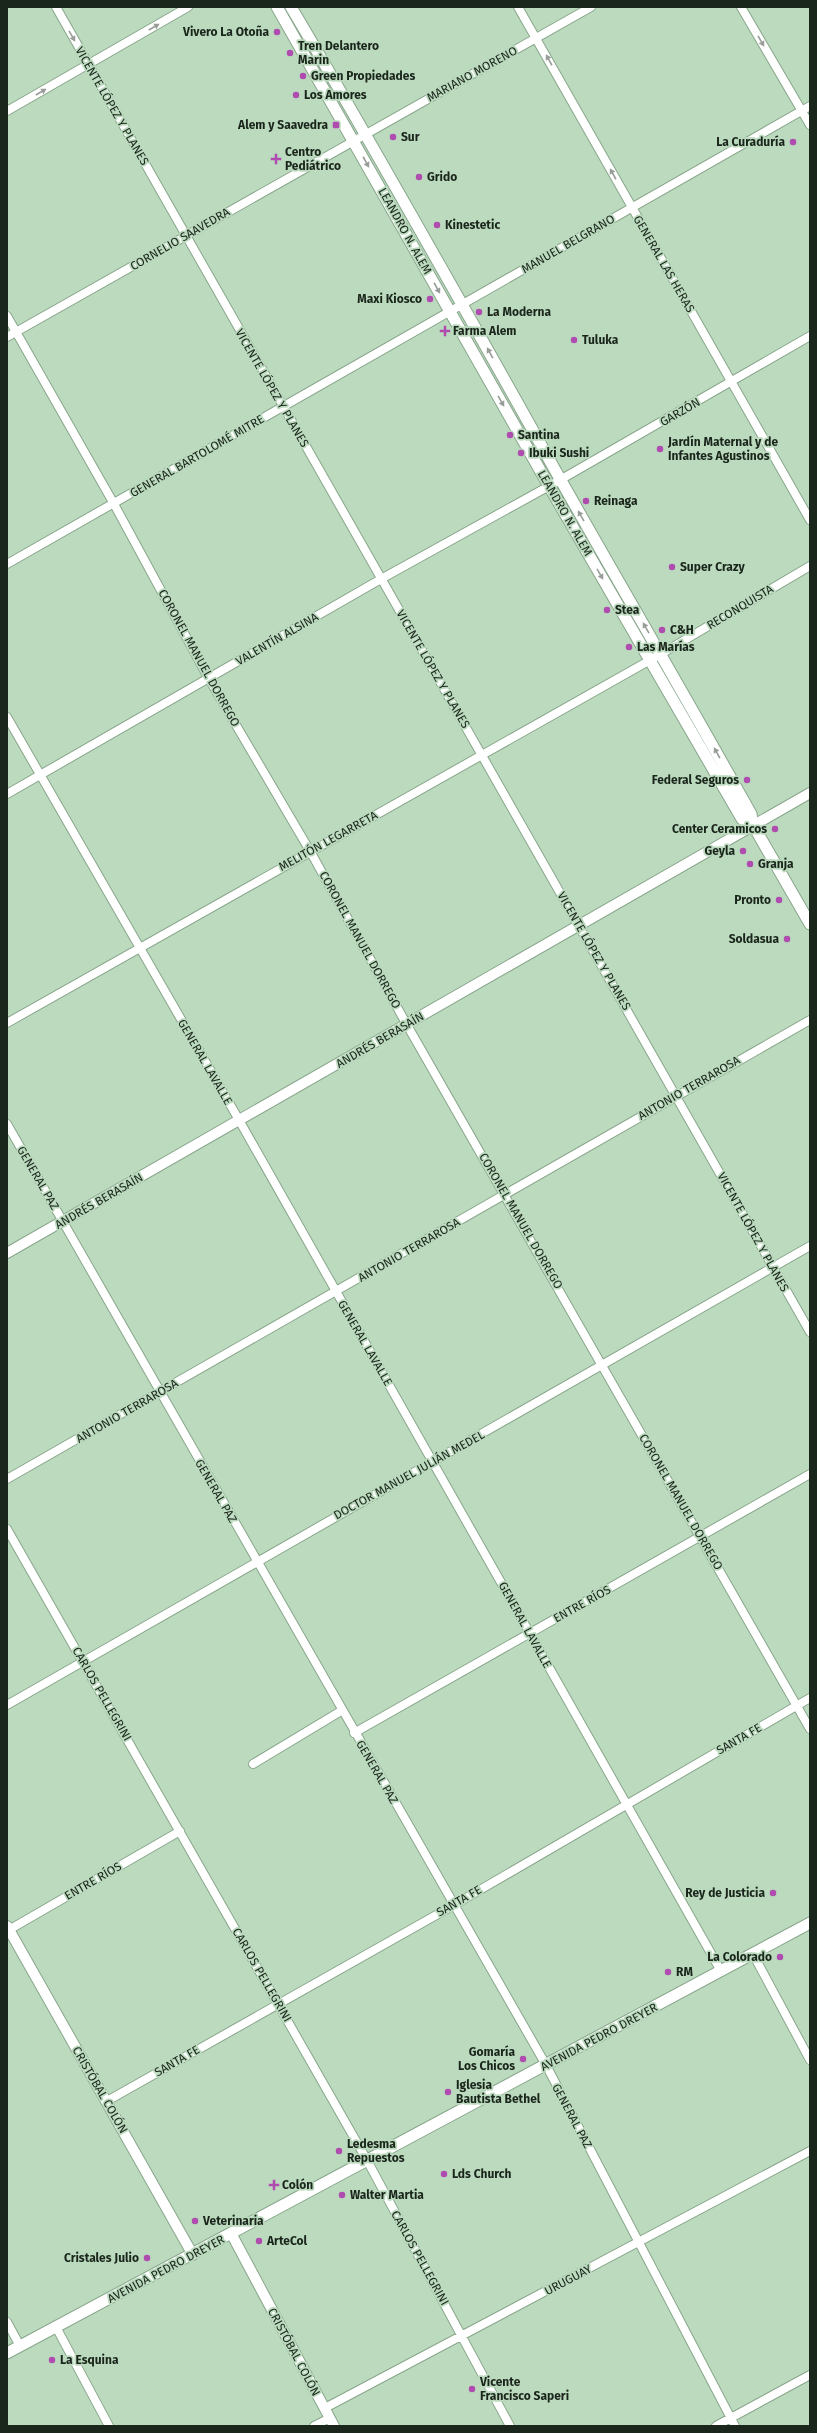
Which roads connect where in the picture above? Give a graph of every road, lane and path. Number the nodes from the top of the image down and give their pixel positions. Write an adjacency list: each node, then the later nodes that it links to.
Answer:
1 (56, 7): 9 (street, VICENTE LÓPEZ Y PLANES, one-way to 9)
2 (188, 7): 9 (street, one-way to 2)
3 (277, 7): 15 (main road, LEANDRO N. ALEM)
4 (292, 7): 14 (main road, LEANDRO N. ALEM)
5 (518, 7): 8 (street, GENERAL LAS HERAS)
6 (591, 7): 8 (street, MARIANO MORENO)
7 (741, 7): 12 (street, one-way to 12)
8 (536, 38): 14 (street, MARIANO MORENO); 16 (street, GENERAL LAS HERAS, one-way to 8)
9 (88, 64): 11 (street, one-way to 9); 17 (street, VICENTE LÓPEZ Y PLANES)
10 (810, 106): 12 (street, MANUEL BELGRANO)
11 (7, 111)
12 (802, 111): 13 (street); 16 (street, MANUEL BELGRANO)
13 (810, 125)
14 (366, 133): 15 (street, MARIANO MORENO); 18 (main road, LEANDRO N. ALEM)
15 (354, 140): 17 (street, CORNELIO SAAVEDRA); 19 (main road, LEANDRO N. ALEM, one-way to 19)
16 (632, 208): 18 (street, MANUEL BELGRANO); 24 (street, GENERAL LAS HERAS)
17 (186, 236): 21 (street, CORNELIO SAAVEDRA); 25 (street, VICENTE LÓPEZ Y PLANES)
18 (463, 305): 19 (street, MANUEL BELGRANO); 26 (main road, LEANDRO N. ALEM, one-way to 18)
19 (450, 312): 25 (street, GENERAL BARTOLOMÉ MITRE); 27 (main road, LEANDRO N. ALEM, one-way to 27)
20 (7, 316): 21 (street, CORONEL MANUEL DORREGO)
21 (16, 332): 23 (street, CORNELIO SAAVEDRA); 28 (street, CORONEL MANUEL DORREGO)
22 (810, 336): 24 (street, GARZÓN)
23 (7, 337)
24 (731, 382): 26 (street, GARZÓN); 29 (street, GENERAL LAS HERAS)
25 (284, 407): 28 (street, GENERAL BARTOLOMÉ MITRE); 32 (street, VICENTE LÓPEZ Y PLANES)
26 (560, 480): 27 (street, GARZÓN); 33 (main road, LEANDRO N. ALEM, one-way to 26)
27 (549, 486): 32 (street, VALENTÍN ALSINA); 34 (main road, LEANDRO N. ALEM, one-way to 34)
28 (114, 504): 30 (street, GENERAL BARTOLOMÉ MITRE); 35 (street, CORONEL MANUEL DORREGO)
29 (810, 520)
30 (7, 564)
31 (810, 566): 33 (street, RECONQUISTA)
32 (381, 579): 35 (street, VALENTÍN ALSINA); 37 (street, VICENTE LÓPEZ Y PLANES)
33 (661, 654): 34 (street, RECONQUISTA); 41 (main road, LEANDRO N. ALEM, one-way to 33)
34 (649, 660): 37 (street, MELITÓN LEGARRETA); 41 (main road, LEANDRO N. ALEM)
35 (209, 679): 38 (street, VALENTÍN ALSINA); 42 (street, CORONEL MANUEL DORREGO)
36 (7, 716): 38 (street, GENERAL LAVALLE)
37 (482, 755): 42 (street, MELITÓN LEGARRETA); 44 (street, VICENTE LÓPEZ Y PLANES)
38 (40, 776): 40 (street, VALENTÍN ALSINA); 45 (street, GENERAL LAVALLE)
39 (810, 793): 41 (street, ANDRÉS BERASAÍN)
40 (7, 794)
41 (753, 826): 43 (main road, LEANDRO N. ALEM); 44 (street, ANDRÉS BERASAÍN)
42 (310, 850): 45 (street, MELITÓN LEGARRETA); 48 (street, CORONEL MANUEL DORREGO)
43 (810, 924)
44 (579, 925): 48 (street, ANDRÉS BERASAÍN); 49 (street, VICENTE LÓPEZ Y PLANES)
45 (138, 948): 47 (street, MELITÓN LEGARRETA); 50 (street, GENERAL LAVALLE)
46 (810, 1020): 49 (street, ANTONIO TERRAROSA)
47 (7, 1023)
48 (407, 1025): 50 (street, ANDRÉS BERASAÍN); 52 (street, CORONEL MANUEL DORREGO)
49 (676, 1095): 52 (street, ANTONIO TERRAROSA); 56 (street, VICENTE LÓPEZ Y PLANES)
50 (239, 1120): 53 (street, ANDRÉS BERASAÍN); 57 (street, GENERAL LAVALLE)
51 (7, 1124): 53 (street, GENERAL PAZ)
52 (506, 1194): 57 (street, ANTONIO TERRAROSA); 59 (street, CORONEL MANUEL DORREGO)
53 (63, 1222): 55 (street, ANDRÉS BERASAÍN); 60 (street, GENERAL PAZ)
54 (810, 1246): 56 (street, DOCTOR MANUEL JULIÁN MEDEL)
55 (7, 1253)
56 (772, 1267): 58 (street, VICENTE LÓPEZ Y PLANES); 59 (street, DOCTOR MANUEL JULIÁN MEDEL)
57 (336, 1292): 60 (street, ANTONIO TERRAROSA); 61 (street, GENERAL LAVALLE)
58 (810, 1332)
59 (603, 1365): 61 (street, DOCTOR MANUEL JULIÁN MEDEL); 65 (street, CORONEL MANUEL DORREGO)
60 (160, 1392): 63 (street, ANTONIO TERRAROSA); 66 (street, GENERAL PAZ)
61 (433, 1462): 66 (street, DOCTOR MANUEL JULIÁN MEDEL); 67 (street, GENERAL LAVALLE)
62 (810, 1474): 65 (street, ENTRE RÍOS)
63 (7, 1479)
64 (7, 1529): 68 (street, CARLOS PELLEGRINI)
65 (701, 1537): 67 (street, ENTRE RÍOS); 71 (street, CORONEL MANUEL DORREGO)
66 (256, 1562): 68 (street, DOCTOR MANUEL JULIÁN MEDEL); 72 (street, GENERAL PAZ)
67 (530, 1633): 74 (street, ENTRE RÍOS); 76 (street, GENERAL LAVALLE)
68 (83, 1661): 70 (street, DOCTOR MANUEL JULIÁN MEDEL); 77 (street, CARLOS PELLEGRINI)
69 (810, 1698): 71 (street, SANTA FE)
70 (7, 1705)
71 (797, 1705): 73 (street, CORONEL MANUEL DORREGO); 76 (street, SANTA FE)
72 (341, 1711): 74 (street, GENERAL PAZ); 75 (street)
73 (810, 1729)
74 (354, 1733): 78 (street, GENERAL PAZ)
75 (253, 1764)
76 (626, 1804): 78 (street, SANTA FE); 82 (street, GENERAL LAVALLE)
77 (180, 1831): 80 (street, ENTRE RÍOS); 83 (street, CARLOS PELLEGRINI)
78 (454, 1905): 83 (street, SANTA FE); 85 (street, GENERAL PAZ)
79 (810, 1923): 81 (main road, AVENIDA PEDRO DREYER)
80 (8, 1928): 86 (street, CRISTÓBAL COLÓN)
81 (754, 1954): 82 (main road, AVENIDA PEDRO DREYER); 84 (street)
82 (721, 1971): 85 (main road, AVENIDA PEDRO DREYER)
83 (279, 2003): 86 (street, SANTA FE); 88 (street, CARLOS PELLEGRINI)
84 (810, 2060)
85 (546, 2065): 88 (main road, AVENIDA PEDRO DREYER); 90 (street, GENERAL PAZ)
86 (107, 2102): 91 (street, CRISTÓBAL COLÓN)
87 (810, 2151): 90 (street, URUGUAY)
88 (368, 2162): 89 (main road, AVENIDA PEDRO DREYER); 94 (street, CARLOS PELLEGRINI)
89 (232, 2235): 91 (main road, AVENIDA PEDRO DREYER); 98 (street, CRISTÓBAL COLÓN)
90 (638, 2242): 94 (street, URUGUAY); 99 (street, GENERAL PAZ)
91 (194, 2255): 93 (main road, AVENIDA PEDRO DREYER)
92 (7, 2322): 95 (street)
93 (56, 2327): 95 (main road, AVENIDA PEDRO DREYER); 101 (street)
94 (463, 2336): 98 (street, URUGUAY); 103 (street, CARLOS PELLEGRINI)
95 (20, 2346): 96 (main road, AVENIDA PEDRO DREYER)
96 (7, 2353)
97 (810, 2375): 99 (street)
98 (325, 2408): 100 (street, CRISTÓBAL COLÓN)
99 (731, 2418): 104 (street); 105 (street, GENERAL PAZ)
100 (332, 2422): 102 (street)
101 (108, 2426)
102 (314, 2426)
103 (510, 2426)
104 (716, 2426)
105 (735, 2426)

